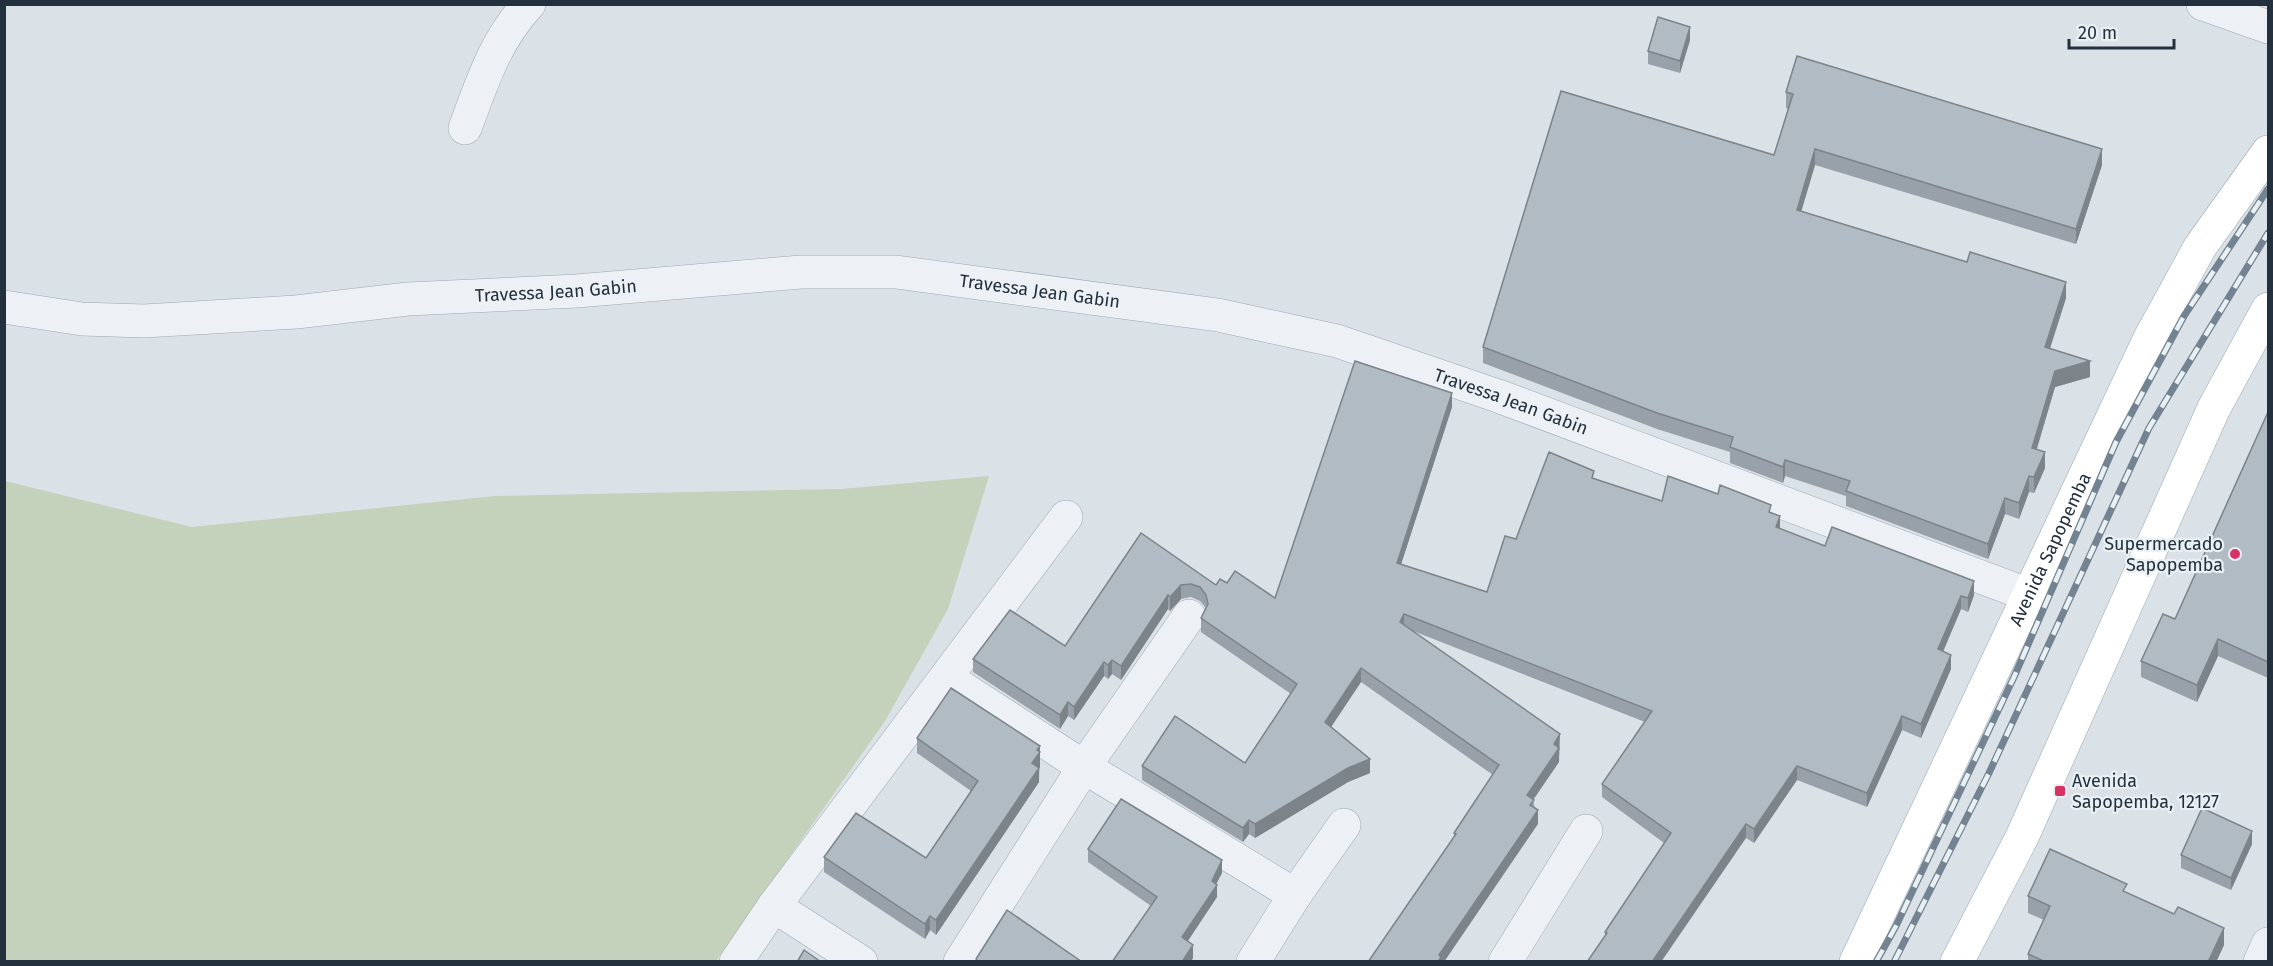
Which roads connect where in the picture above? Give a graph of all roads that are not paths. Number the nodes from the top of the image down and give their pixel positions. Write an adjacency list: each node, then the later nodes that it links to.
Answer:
1 (529, 4): 4 (street)
2 (2203, 4): 3 (street)
3 (2268, 27)
4 (465, 128)
5 (2268, 152): 9 (main road, Avenida Sapopemba)
6 (4, 307): 9 (street, Travessa Jean Gabin)
7 (2268, 309): 24 (main road)
8 (1066, 517): 11 (street)
9 (2029, 595): 23 (main road, Avenida Sapopemba)
10 (1189, 615): 12 (street)
11 (947, 678): 12 (street); 16 (street)
12 (1084, 767): 15 (street); 20 (street)
13 (1344, 825): 15 (street)
14 (1586, 831): 22 (street)
15 (1295, 895): 21 (street)
16 (774, 906): 18 (street); 19 (street)
17 (2268, 944): 25 (street)
18 (736, 962)
19 (861, 962)
20 (960, 962)
21 (1253, 962)
22 (1505, 962)
23 (1857, 962)
24 (1957, 962)
25 (2260, 962)

